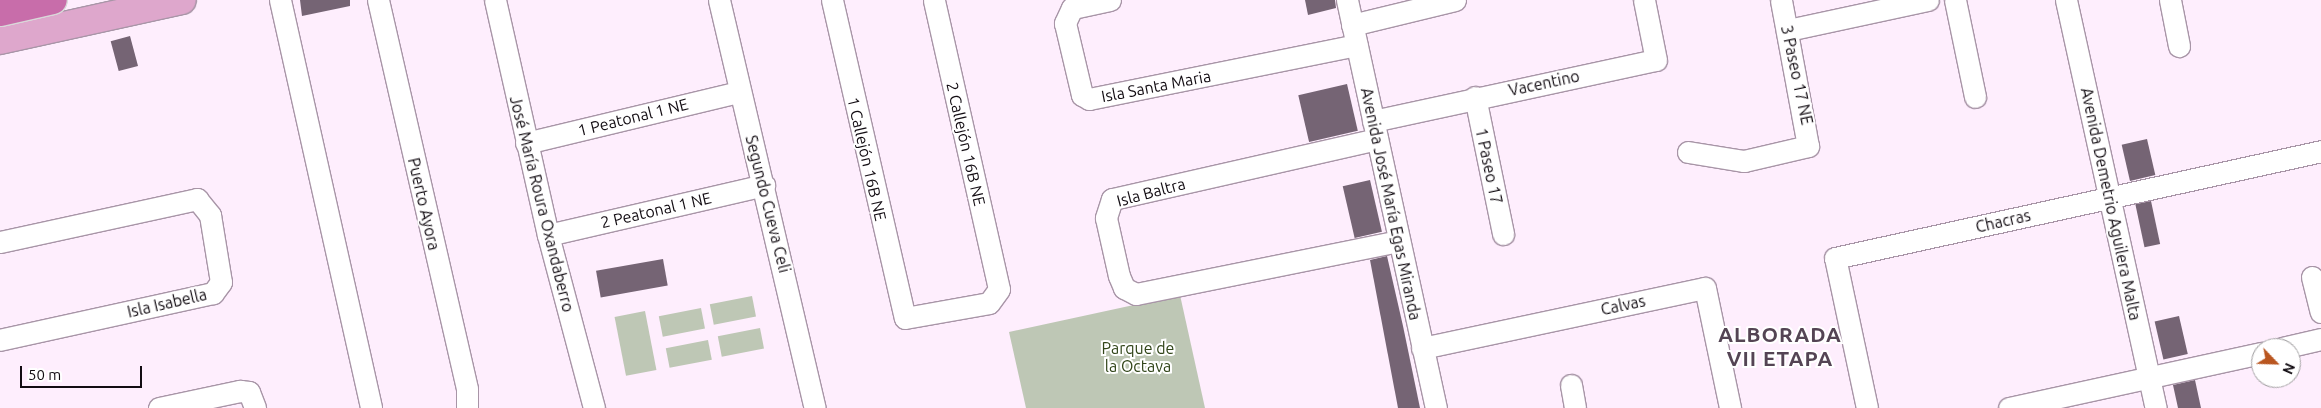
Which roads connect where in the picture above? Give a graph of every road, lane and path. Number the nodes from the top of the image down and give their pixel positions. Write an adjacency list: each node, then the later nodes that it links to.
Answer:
1 (52, 0): 18 (highway, bridge); 19 (main road)
2 (182, 0): 19 (main road)
3 (280, 0): 49 (street)
4 (378, 0): 50 (street, Puerto Ayora)
5 (495, 0): 28 (street, José María Roura Oxandaberro)
6 (719, 0): 24 (street, Segundo Cueva Celi)
7 (832, 0): 38 (street, 1 Callejón 16B NE)
8 (934, 0): 38 (street, 2 Callejón 16B NE)
9 (1110, 0): 21 (street, Isla Santa Maria)
10 (1347, 0): 21 (street, Avenida José María Egas Miranda)
11 (1455, 0): 21 (street)
12 (1644, 0): 26 (street, Vacentino)
13 (1781, 0): 20 (street, 3 Paseo 17 NE)
14 (1928, 0): 20 (street)
15 (1955, 0): 25 (street)
16 (2066, 0): 32 (street, Avenida Demetrio Aguilera Malta)
17 (2170, 0): 23 (street)
18 (0, 12)
19 (109, 17): 22 (main road)
20 (1788, 30): 30 (street, 3 Paseo 17 NE)
21 (1355, 35): 27 (street, Avenida José María Egas Miranda)
22 (0, 40)
23 (2179, 46)
24 (740, 92): 28 (street, 1 Peatonal 1 NE); 31 (street, Segundo Cueva Celi)
25 (1976, 97)
26 (1475, 98): 27 (street, Vacentino); 33 (street, 1 Paseo 17)
27 (1375, 130): 35 (street, Avenida José María Egas Miranda); 35 (street, Isla Baltra)
28 (526, 144): 34 (street, José María Roura Oxandaberro)
29 (2321, 151): 32 (street, Chacras)
30 (1688, 152)
31 (764, 185): 34 (street, 2 Peatonal 1 NE); 52 (street, Segundo Cueva Celi)
32 (2109, 197): 45 (street, Avenida Demetrio Aguilera Malta); 56 (street, Chacras)
33 (1503, 234)
34 (548, 235): 51 (street, José María Roura Oxandaberro)
35 (1399, 240): 43 (street, Avenida José María Egas Miranda)
36 (0, 242): 41 (street, Isla Isabella)
37 (2312, 277): 39 (street)
38 (999, 289)
39 (2321, 312)
40 (2321, 339): 42 (street)
41 (0, 340)
42 (2301, 344)
43 (1422, 348): 53 (street, Avenida José María Egas Miranda); 55 (street, Calvas)
44 (2251, 355): 45 (street)
45 (2149, 378): 57 (street); 58 (street, Avenida Demetrio Aguilera Malta)
46 (1571, 384): 54 (street)
47 (159, 408): 48 (street)
48 (254, 408)
49 (371, 408)
50 (467, 408)
51 (594, 408)
52 (815, 408)
53 (1436, 408)
54 (1575, 408)
55 (1730, 408)
56 (1867, 408)
57 (2009, 408)
58 (2156, 408)

